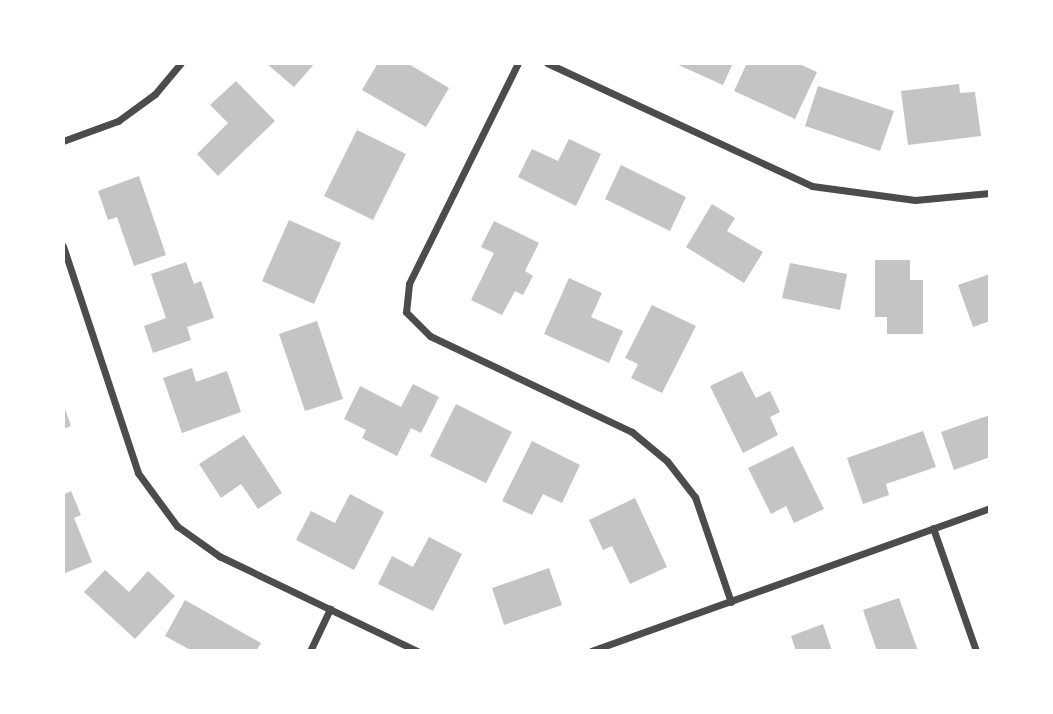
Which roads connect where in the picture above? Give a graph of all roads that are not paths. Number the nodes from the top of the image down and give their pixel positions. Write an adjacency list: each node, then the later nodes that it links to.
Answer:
1 (181, 63): 4 (street)
2 (518, 63): 9 (street)
3 (547, 63): 5 (street)
4 (63, 141)
5 (990, 193)
6 (63, 246): 10 (street)
7 (990, 508): 8 (street)
8 (933, 527): 9 (street); 14 (street)
9 (731, 602): 13 (street)
10 (330, 609): 11 (street); 12 (street)
11 (310, 651)
12 (417, 651)
13 (591, 651)
14 (976, 651)

